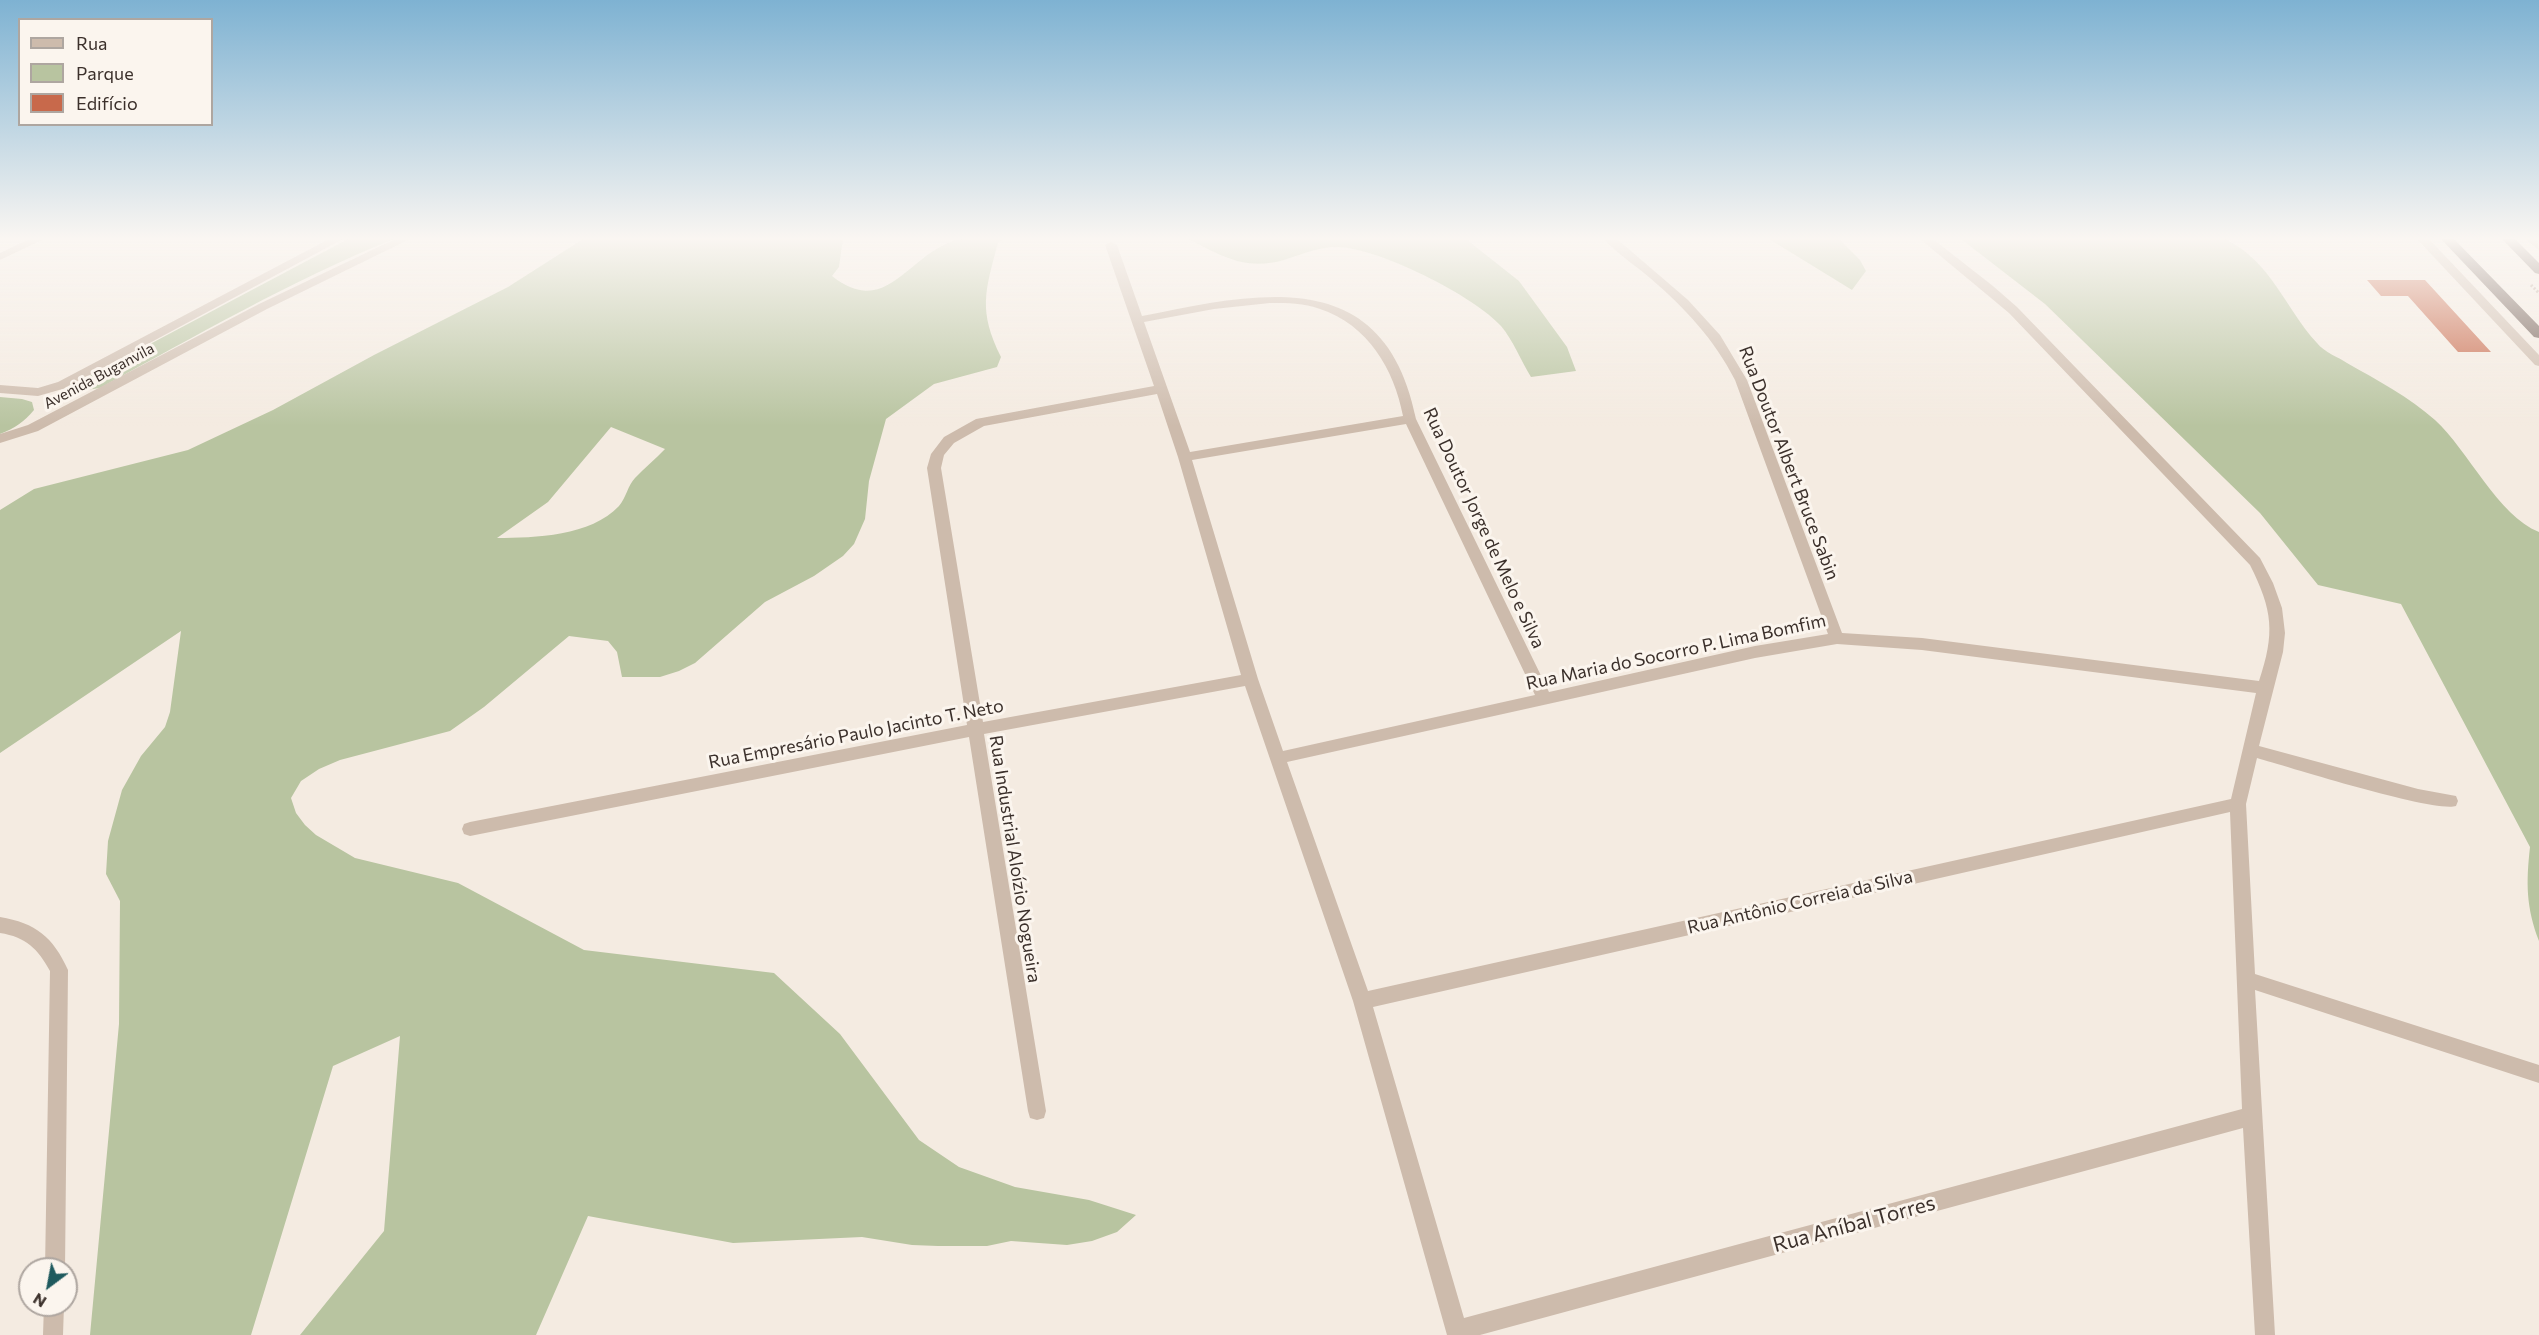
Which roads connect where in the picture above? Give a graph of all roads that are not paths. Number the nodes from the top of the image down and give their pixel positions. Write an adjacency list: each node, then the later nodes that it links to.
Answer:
1 (219, 301): 13 (street, Avenida Buganvila)
2 (272, 301): 17 (street, Avenida Buganvila)
3 (1131, 301): 10 (street)
4 (1248, 301): 10 (street, Rua Doutor Jorge de Melo e Silva)
5 (1302, 301): 18 (street, Rua Doutor Jorge de Melo e Silva)
6 (1683, 301): 22 (street, Rua Doutor Albert Bruce Sabin)
7 (2004, 301): 24 (street)
8 (2482, 301): 12 (street)
9 (2507, 301): 11 (highway)
10 (1137, 320): 15 (street)
11 (2539, 334)
12 (2539, 362)
13 (76, 377): 16 (street, Avenida Buganvila); 17 (street)
14 (0, 389): 16 (street, Avenida Buganvila)
15 (1162, 389): 21 (street); 26 (street, Rua Industrial Aloízio Nogueira)
16 (38, 392): 19 (street)
17 (100, 393): 19 (street, Avenida Buganvila)
18 (1410, 419): 21 (street); 25 (street, Rua Doutor Jorge de Melo e Silva)
19 (33, 428): 20 (street, Avenida Buganvila)
20 (0, 440)
21 (1185, 457): 23 (street)
22 (1838, 638): 24 (street, Rua Maria do Socorro P. Lima Bomfim); 25 (street, Rua Maria do Socorro P. Lima Bomfim)
23 (1251, 679): 26 (street, Rua Empresário Paulo Jacinto T. Neto); 28 (street)
24 (2265, 688): 27 (street)
25 (1545, 699): 28 (street, Rua Maria do Socorro P. Lima Bomfim)
26 (975, 730): 31 (street, Rua Empresário Paulo Jacinto T. Neto); 36 (street, Rua Industrial Aloízio Nogueira)
27 (2251, 750): 29 (street); 30 (street)
28 (1278, 758): 34 (street)
29 (2450, 801)
30 (2238, 804): 33 (street); 34 (street, Rua Antônio Correia da Silva)
31 (470, 829)
32 (0, 925): 38 (street)
33 (2248, 980): 35 (street); 37 (street)
34 (1362, 1000): 40 (street)
35 (2533, 1072)
36 (1037, 1112)
37 (2252, 1116): 40 (street, Rua Aníbal Torres); 42 (street)
38 (55, 1257)
39 (54, 1317): 41 (street)
40 (1457, 1333)
41 (53, 1335)
42 (2265, 1335)

